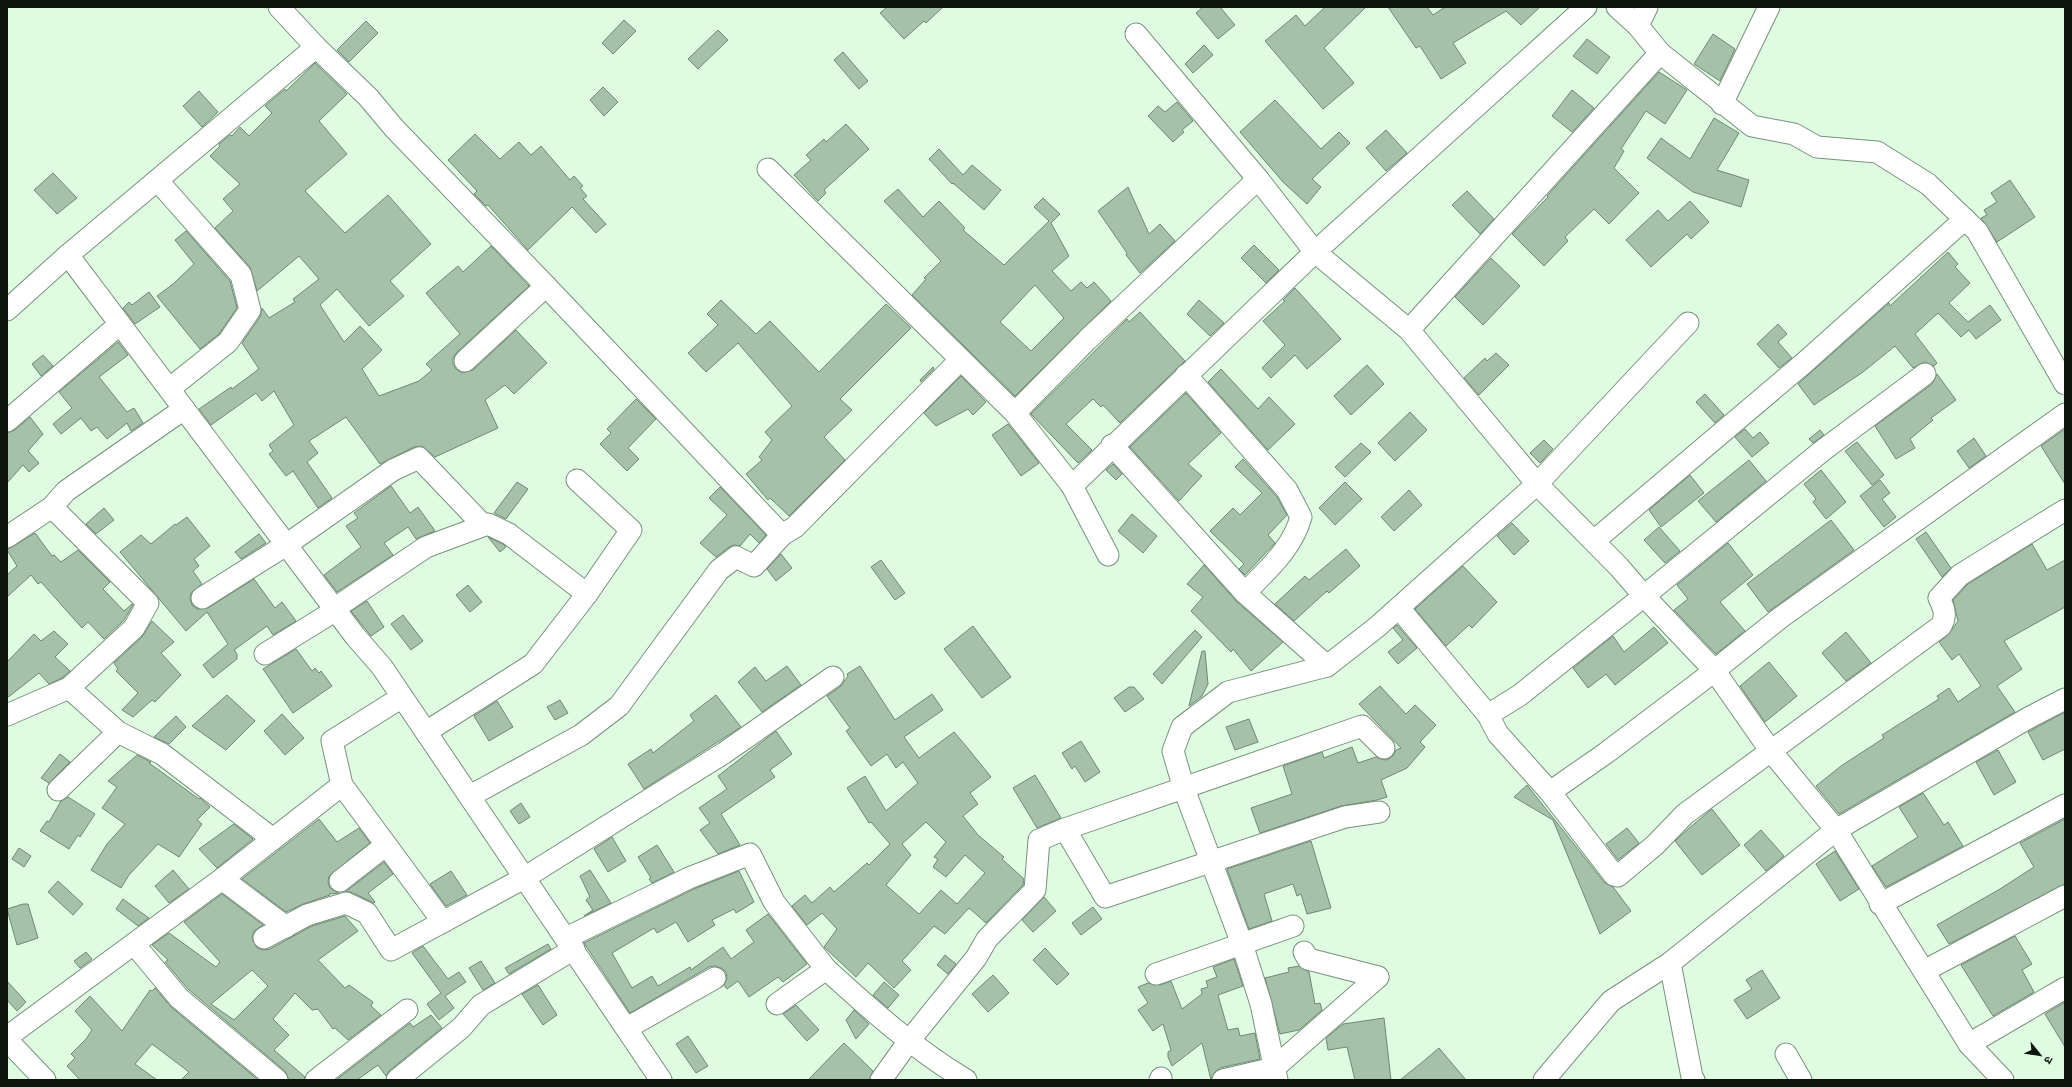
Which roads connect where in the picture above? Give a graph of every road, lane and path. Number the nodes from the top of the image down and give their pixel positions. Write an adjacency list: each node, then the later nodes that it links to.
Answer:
1 (280, 7): 8 (street)
2 (1586, 7): 15 (street)
3 (1617, 7): 6 (street)
4 (1647, 7): 6 (street)
5 (1769, 7): 10 (street)
6 (1638, 26): 9 (street)
7 (1136, 34): 12 (street)
8 (316, 47): 13 (street); 17 (street)
9 (1660, 53): 10 (street); 21 (street)
10 (1722, 104): 14 (street)
11 (768, 169): 22 (street)
12 (1258, 179): 15 (street); 29 (street)
13 (158, 180): 16 (street); 27 (street)
14 (1965, 219): 26 (street); 41 (street)
15 (1315, 252): 21 (street); 25 (street)
16 (68, 255): 18 (street); 20 (street)
17 (546, 286): 23 (street); 39 (street)
18 (7, 310)
19 (1688, 323): 34 (street)
20 (120, 324): 27 (street); 31 (street)
21 (1409, 330): 34 (street)
22 (960, 360): 29 (street); 39 (street)
23 (465, 361)
24 (1926, 374): 46 (street)
25 (1186, 376): 32 (street); 44 (street)
26 (2065, 384)
27 (169, 389): 28 (street)
28 (184, 409): 36 (street); 42 (street)
29 (1015, 413): 35 (street)
30 (2065, 414): 52 (street)
31 (7, 421)
32 (1112, 446): 35 (street); 44 (street)
33 (577, 480): 45 (street)
34 (1537, 484): 41 (street); 48 (street)
35 (1072, 486): 43 (street)
36 (52, 507): 40 (street); 54 (street)
37 (2065, 510): 62 (street)
38 (483, 525): 42 (street); 45 (street); 49 (street)
39 (782, 535): 67 (street)
40 (7, 537)
41 (1594, 541): 46 (street)
42 (286, 544): 47 (street); 49 (street)
43 (1108, 555)
44 (1245, 593): 51 (street)
45 (587, 594): 60 (street)
46 (1644, 596): 52 (street); 57 (street)
47 (202, 598)
48 (1399, 608): 51 (street); 57 (street)
49 (336, 610): 50 (street); 55 (street)
50 (265, 654)
51 (1327, 666): 64 (street)
52 (1714, 670): 62 (street); 66 (street)
53 (833, 677): 75 (street)
54 (69, 688): 58 (street); 59 (street)
55 (402, 697): 60 (street); 63 (street)
56 (2065, 699): 71 (street)
57 (1488, 715): 66 (street)
58 (7, 716)
59 (118, 732): 65 (street); 72 (street)
60 (426, 732): 67 (street)
61 (1384, 748): 64 (street)
62 (1770, 750): 66 (street); 71 (street)
63 (342, 785): 72 (street); 73 (street)
64 (1184, 789): 70 (street); 74 (street)
65 (58, 790)
66 (1550, 792)
67 (470, 796): 75 (street)
68 (2065, 805): 79 (street)
69 (1379, 812): 74 (street)
70 (1065, 829): 74 (street); 99 (street)
71 (1836, 830): 79 (street); 88 (street)
72 (273, 839): 76 (street)
73 (386, 845): 77 (street); 80 (street)
74 (1210, 864): 86 (street)
75 (524, 878): 80 (street); 85 (street)
76 (222, 879): 82 (street); 84 (street)
77 (340, 881)
78 (2065, 896): 90 (street)
79 (1880, 904): 90 (street)
80 (443, 922): 82 (street)
81 (1293, 926): 86 (street)
82 (286, 927): 83 (street)
83 (264, 938)
84 (134, 944): 97 (street); 104 (street)
85 (570, 944): 89 (street); 96 (street); 106 (street)
86 (1242, 944): 91 (street); 102 (street)
87 (1304, 952): 102 (street)
88 (1670, 963): 111 (street); 112 (street)
89 (826, 969): 94 (street); 99 (street)
90 (1924, 971): 100 (street)
91 (1156, 974)
92 (715, 978): 96 (street)
93 (2065, 988): 100 (street)
94 (776, 1004)
95 (407, 1010): 105 (street)
96 (627, 1028): 107 (street)
97 (7, 1037)
98 (7, 1040): 103 (street)
99 (909, 1041): 108 (street); 109 (street)
100 (1969, 1044): 114 (street)
101 (1786, 1054): 113 (street)
102 (1275, 1074): 110 (street)
103 (45, 1080)
104 (277, 1080)
105 (316, 1080)
106 (397, 1080)
107 (661, 1080)
108 (881, 1080)
109 (966, 1080)
110 (1223, 1080)
111 (1544, 1080)
112 (1694, 1080)
113 (1801, 1080)
114 (2003, 1080)

